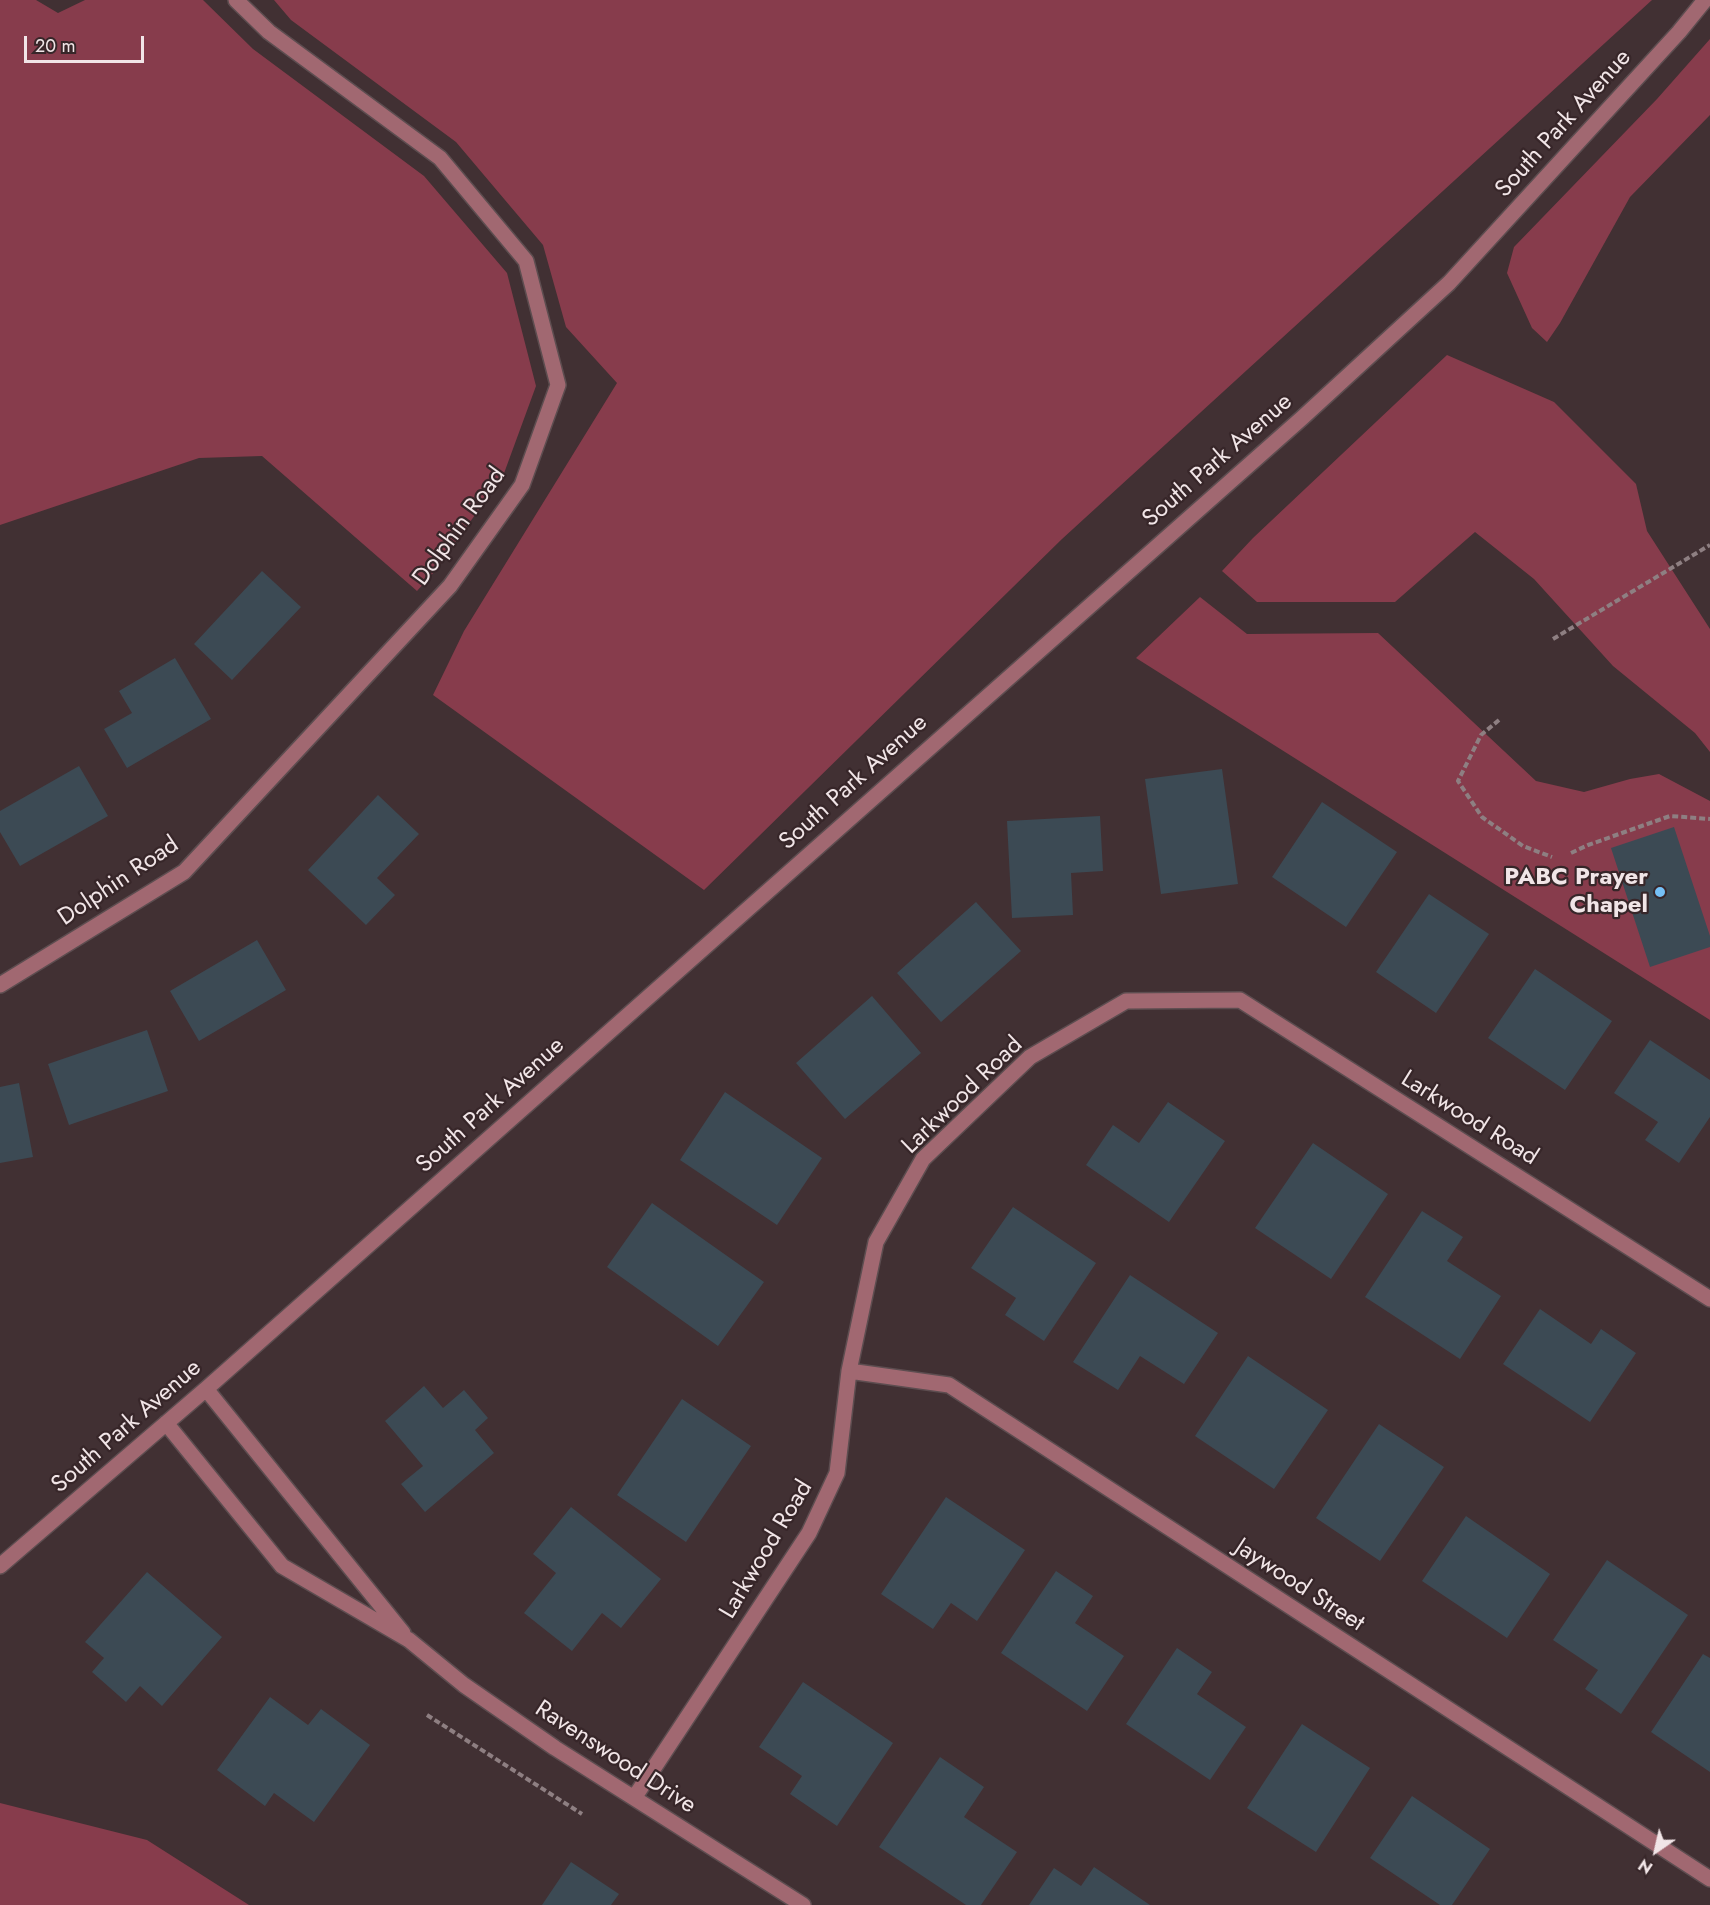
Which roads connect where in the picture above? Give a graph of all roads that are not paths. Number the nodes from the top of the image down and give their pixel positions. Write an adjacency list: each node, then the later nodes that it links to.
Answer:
1 (236, 0): 3 (street, Dolphin Road)
2 (1705, 0): 6 (street, South Park Avenue)
3 (0, 985)
4 (1710, 1299): 5 (street, Larkwood Road)
5 (849, 1371): 10 (street, Larkwood Road); 11 (street, Jaywood Street)
6 (206, 1389): 7 (street, South Park Avenue); 9 (street, Ravenswood Drive)
7 (166, 1423): 8 (street, South Park Avenue); 9 (street, Ravenswood Drive)
8 (0, 1566)
9 (409, 1640): 10 (street, Ravenswood Drive)
10 (634, 1798): 12 (street, Ravenswood Drive)
11 (1710, 1878)
12 (803, 1905)

